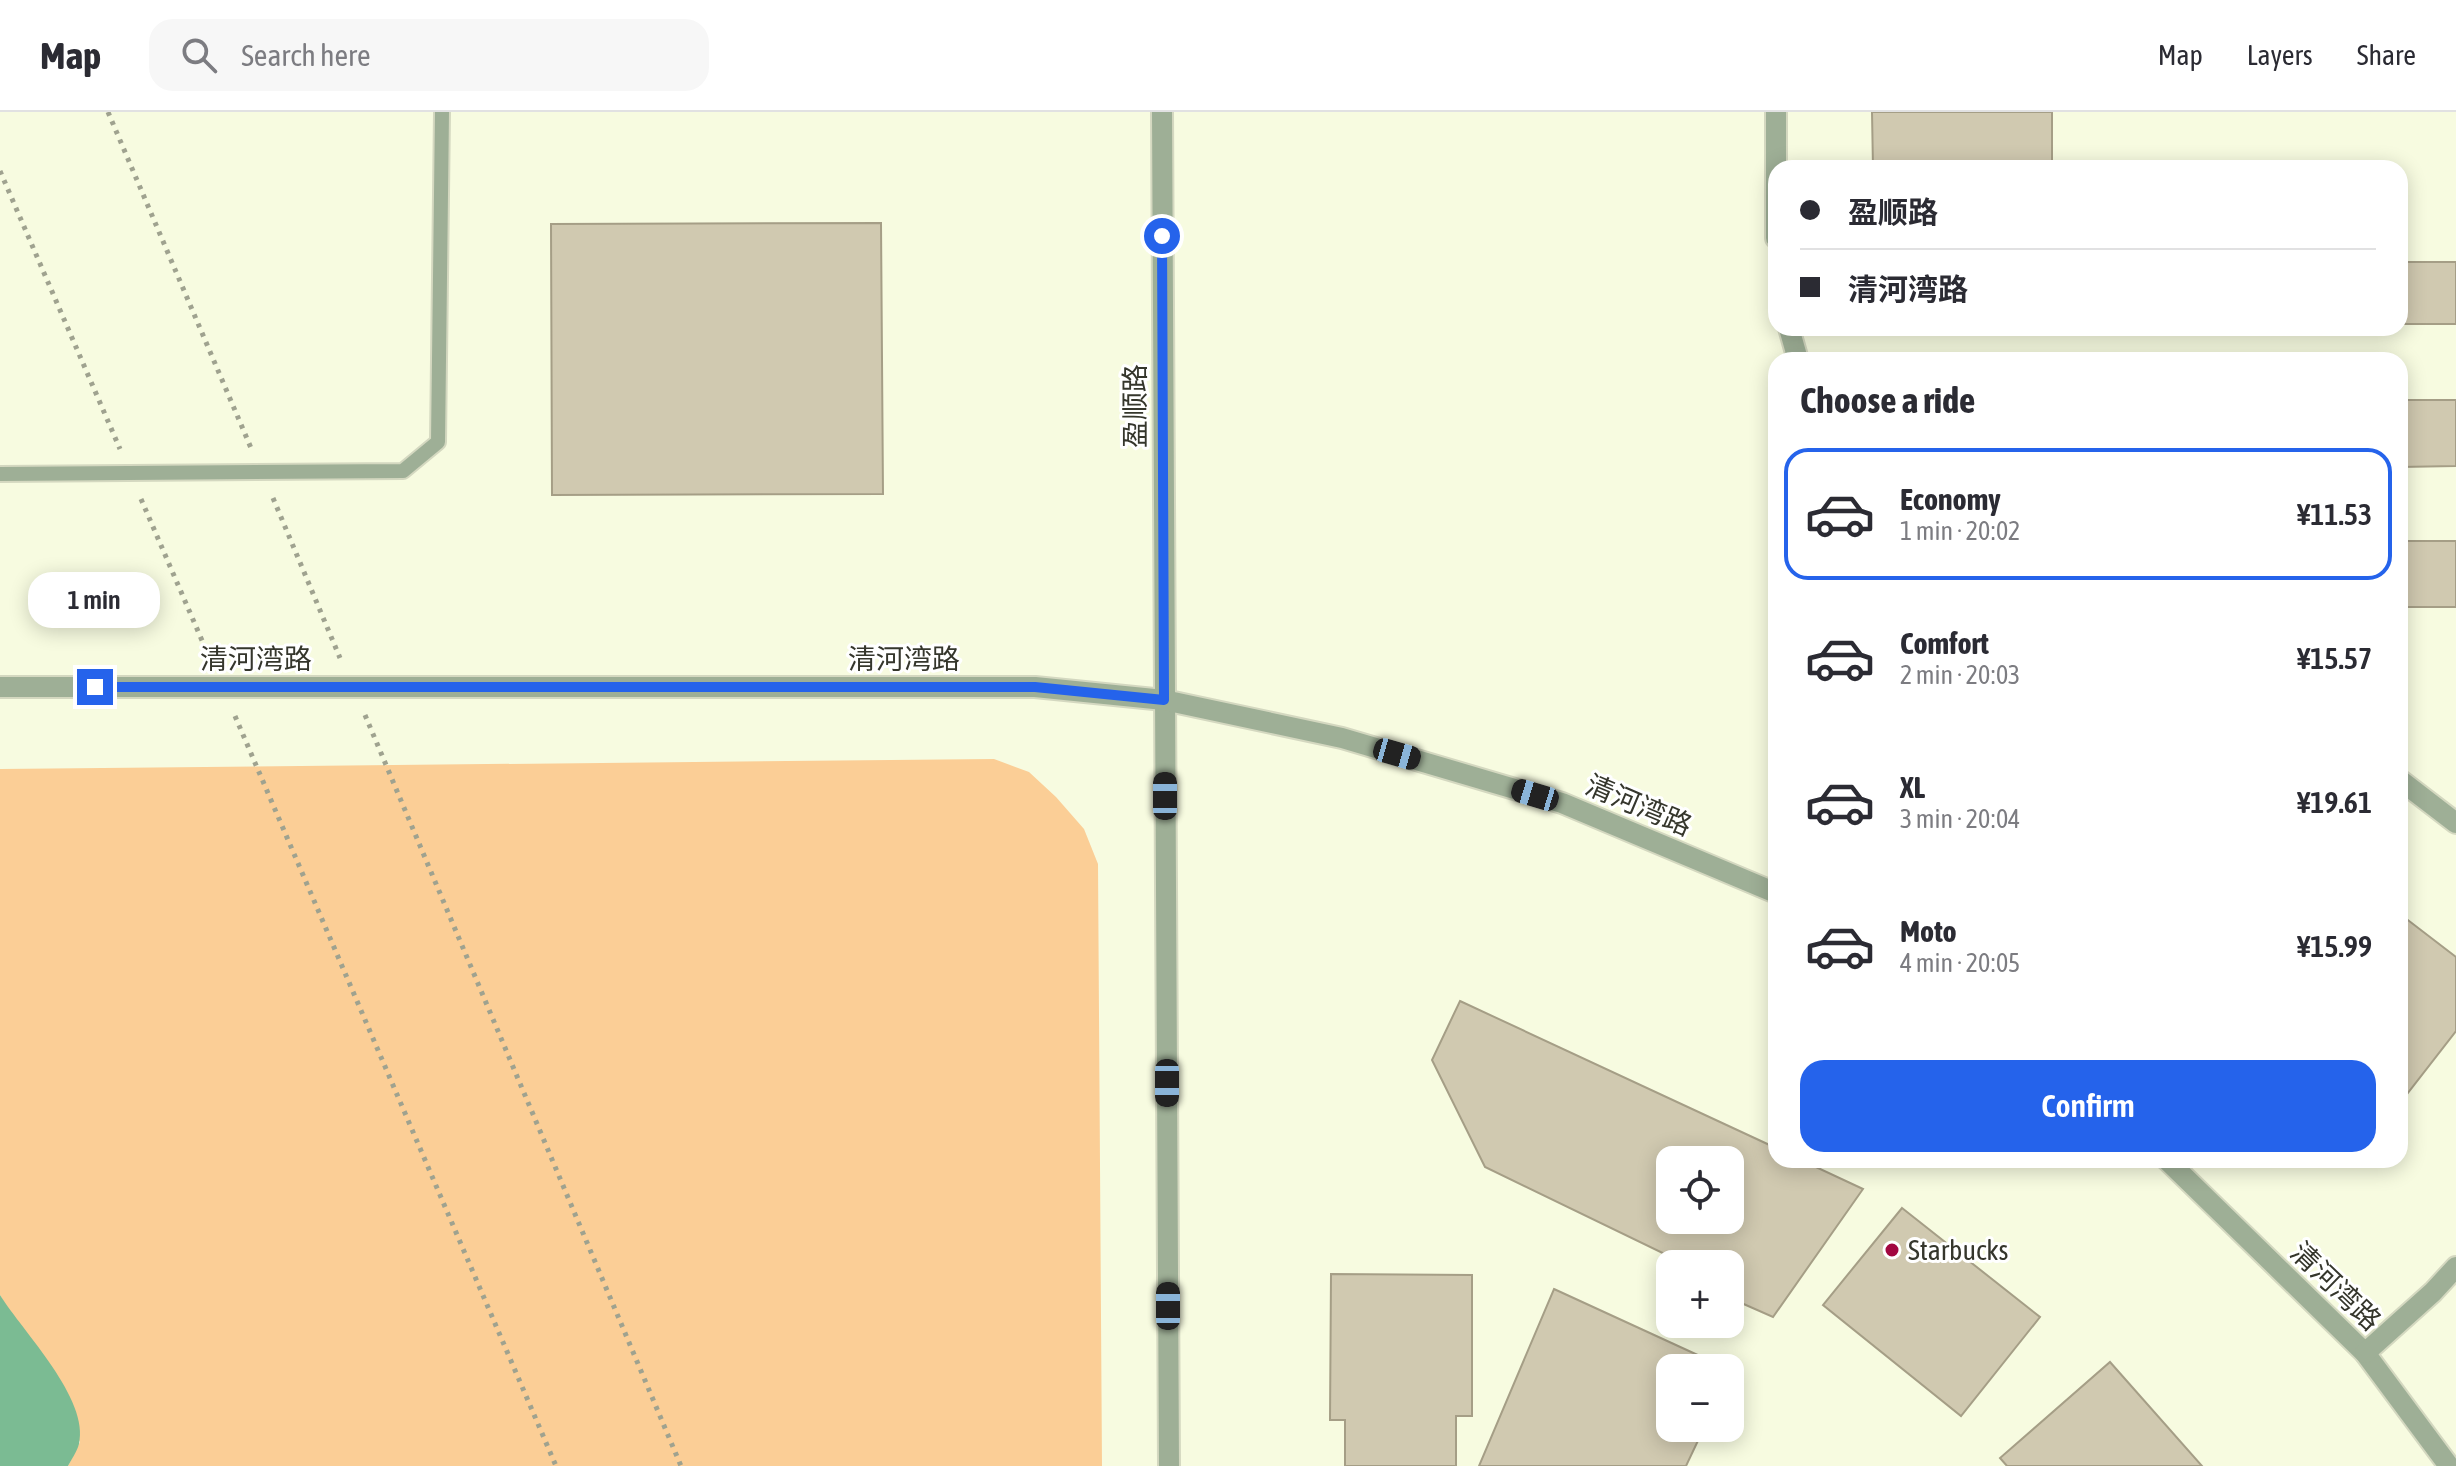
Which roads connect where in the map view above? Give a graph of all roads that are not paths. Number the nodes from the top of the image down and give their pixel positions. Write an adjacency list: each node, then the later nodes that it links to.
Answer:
1 (442, 112): 5 (lane)
2 (1162, 112): 7 (street, 盈顺路)
3 (1776, 112): 4 (street)
4 (1776, 160)
5 (0, 474)
6 (0, 687): 7 (street, 清河湾路)
7 (1164, 700): 10 (street, 清河湾路); 14 (street, 盈顺路)
8 (2408, 786): 9 (street)
9 (2456, 823)
10 (1768, 890)
11 (2175, 1168): 13 (street, 清河湾路)
12 (2456, 1267): 13 (street)
13 (2365, 1353): 15 (street, 清河湾路)
14 (1169, 1466)
15 (2449, 1466)

